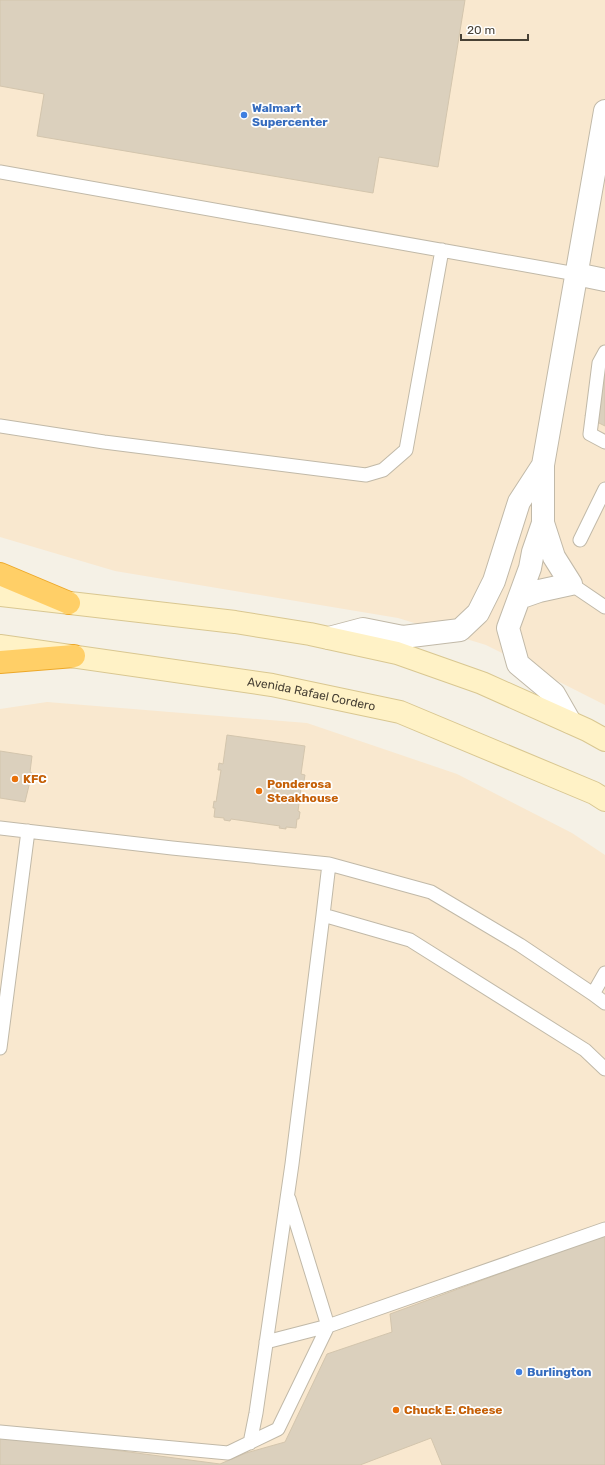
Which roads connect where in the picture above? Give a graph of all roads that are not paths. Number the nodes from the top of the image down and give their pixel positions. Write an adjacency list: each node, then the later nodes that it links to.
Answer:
1 (605, 111): 4 (street)
2 (0, 172): 3 (lane)
3 (442, 250): 4 (lane); 7 (lane)
4 (576, 274): 5 (street); 9 (street)
5 (605, 280)
6 (605, 352): 8 (lane)
7 (0, 426)
8 (605, 442)
9 (542, 465): 11 (street); 19 (street)
10 (605, 489): 12 (lane)
11 (543, 523): 14 (street); 16 (street)
12 (580, 540)
13 (0, 574): 17 (highway)
14 (571, 584): 16 (street); 18 (lane)
15 (0, 595): 17 (main road)
16 (519, 598): 23 (street)
17 (69, 603): 19 (main road)
18 (605, 608)
19 (329, 638): 23 (main road)
20 (0, 646): 21 (main road, Avenida Rafael Cordero)
21 (74, 656): 22 (highway); 25 (main road, Avenida Rafael Cordero)
22 (0, 662)
23 (570, 722): 24 (main road)
24 (605, 740)
25 (601, 801)
26 (0, 828): 27 (lane)
27 (28, 831): 28 (lane); 33 (lane)
28 (329, 864): 29 (lane); 31 (lane)
29 (324, 915): 34 (lane); 35 (lane)
30 (605, 973): 31 (lane)
31 (593, 994): 32 (lane)
32 (605, 1003)
33 (0, 1048)
34 (605, 1069)
35 (288, 1196): 37 (lane); 38 (lane)
36 (605, 1229): 37 (lane)
37 (328, 1326): 38 (lane); 40 (lane)
38 (266, 1342): 40 (lane)
39 (0, 1432): 40 (lane)
40 (250, 1443)

